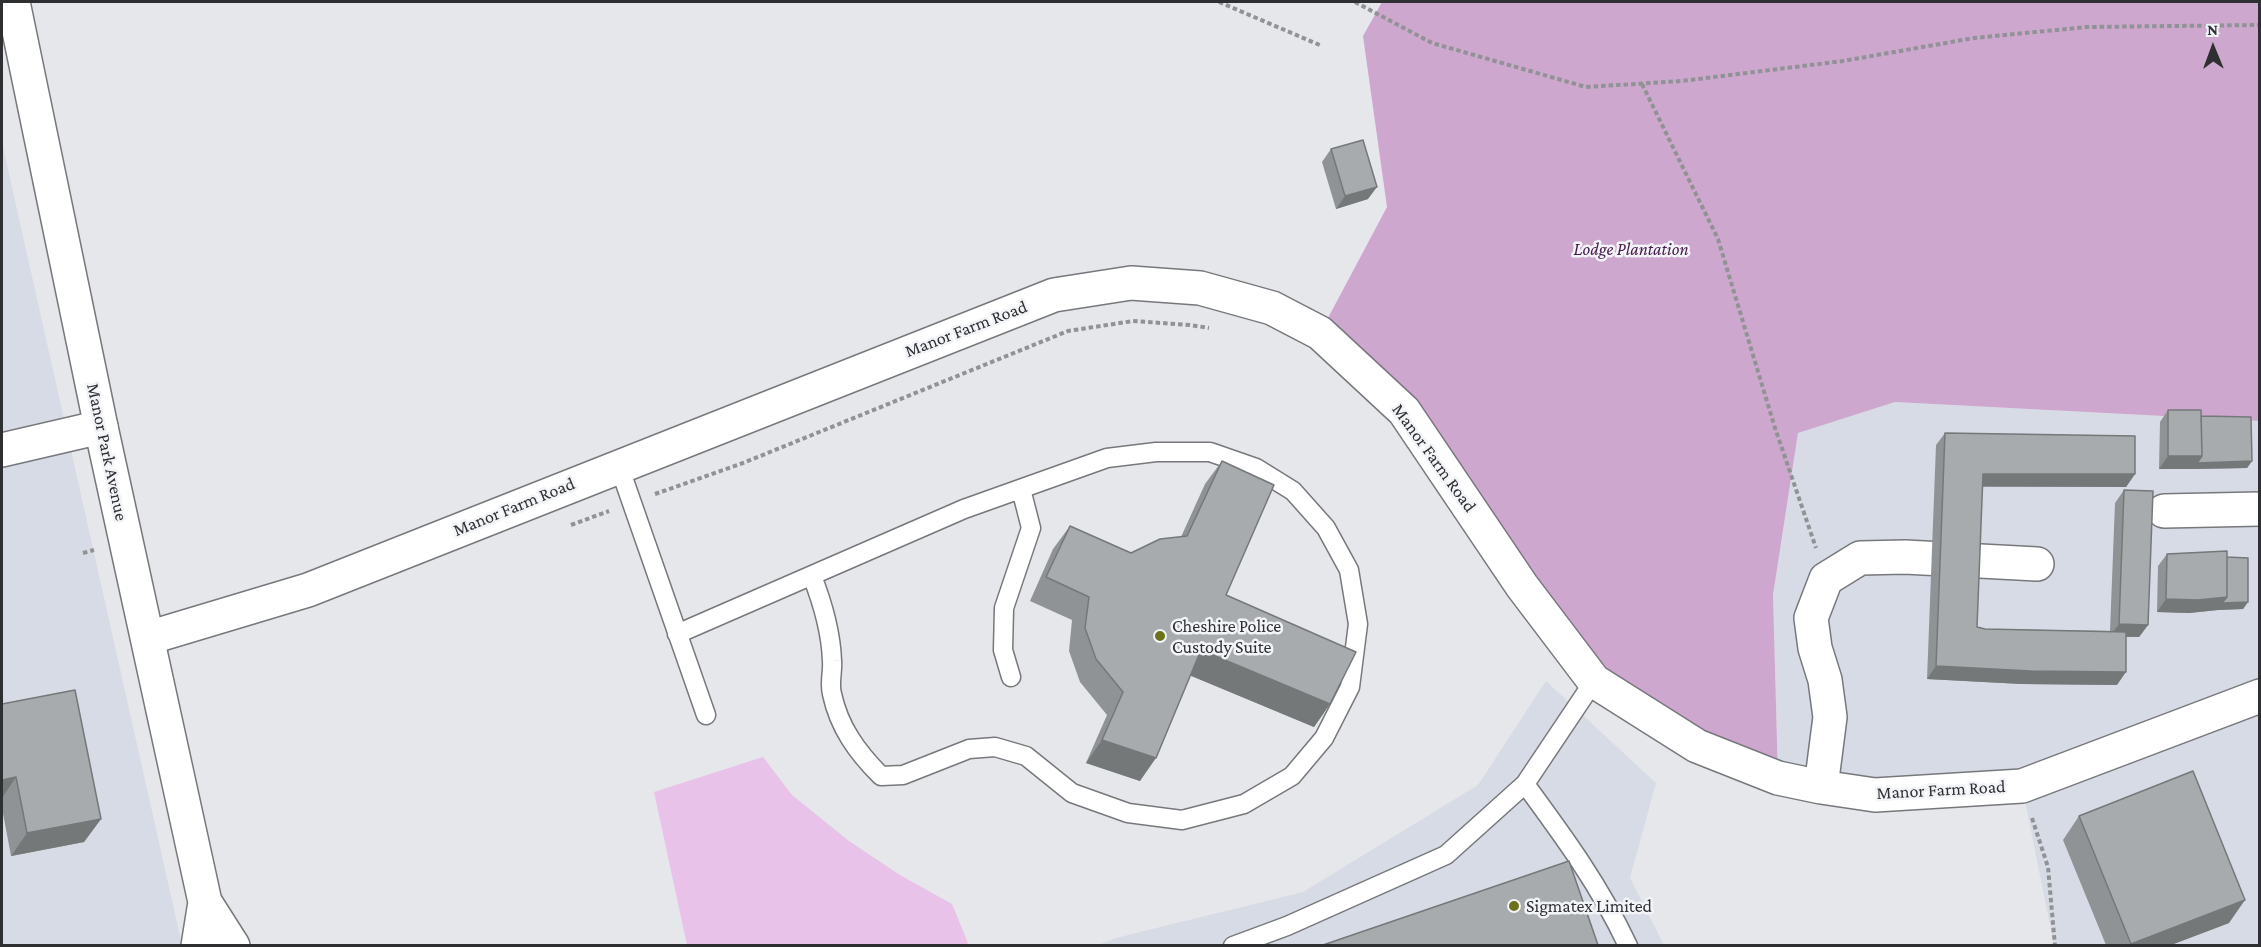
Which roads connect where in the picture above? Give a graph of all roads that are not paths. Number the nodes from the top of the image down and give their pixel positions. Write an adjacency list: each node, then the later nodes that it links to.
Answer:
1 (13, 2): 2 (street, Manor Park Avenue)
2 (101, 427): 3 (street); 11 (street, Manor Park Avenue)
3 (2, 450)
4 (619, 466): 10 (lane); 11 (street, Manor Farm Road); 13 (street, Manor Farm Road)
5 (1021, 489): 9 (lane); 9 (lane); 12 (lane)
6 (2259, 509): 7 (street)
7 (2164, 511)
8 (2037, 564): 17 (street)
9 (812, 576): 10 (lane)
10 (677, 634): 15 (lane)
11 (147, 638): 18 (street, Manor Park Avenue)
12 (1011, 677)
13 (1594, 681): 16 (lane); 17 (street, Manor Farm Road)
14 (2259, 696): 17 (street, Manor Farm Road)
15 (706, 715)
16 (1525, 784): 21 (lane); 22 (lane)
17 (1821, 788)
18 (205, 902): 19 (street, Manor Park Avenue); 20 (street, Manor Park Avenue)
19 (198, 945)
20 (232, 945)
21 (1233, 945)
22 (1628, 945)

